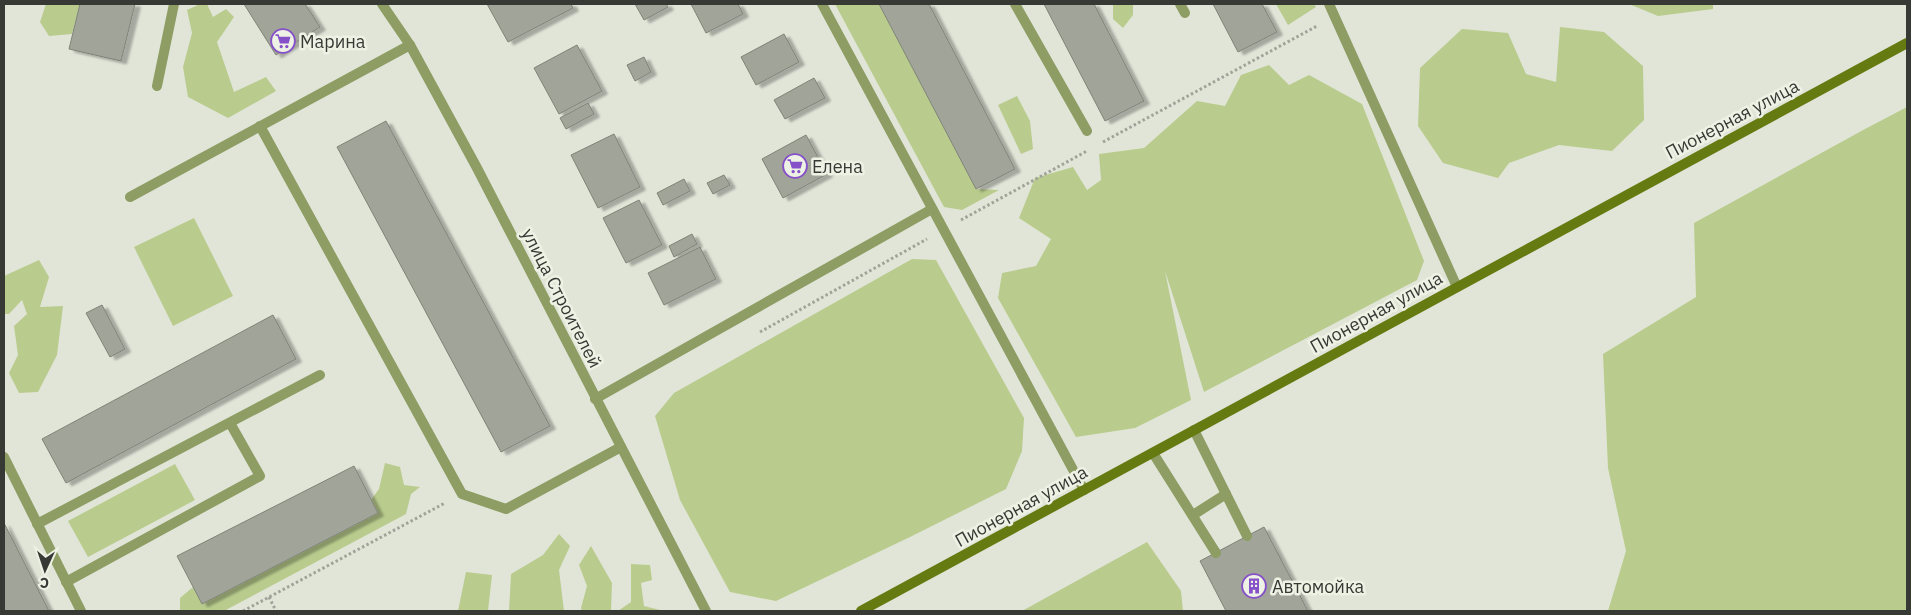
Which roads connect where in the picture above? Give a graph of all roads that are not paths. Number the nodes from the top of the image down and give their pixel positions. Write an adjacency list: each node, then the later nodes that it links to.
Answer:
1 (174, 4): 10 (street)
2 (382, 4): 9 (street, улица Строителей)
3 (822, 4): 14 (street)
4 (1015, 4): 12 (street)
5 (1180, 4): 7 (street)
6 (1329, 4): 15 (street)
7 (1185, 13)
8 (1907, 42): 15 (main road, Пионерная улица)
9 (410, 45): 11 (street); 17 (street, улица Строителей)
10 (157, 86)
11 (260, 126): 13 (street); 20 (street)
12 (1087, 130)
13 (130, 197)
14 (932, 209): 17 (street); 23 (street)
15 (1457, 287): 19 (main road, Пионерная улица)
16 (320, 375): 18 (street)
17 (595, 399): 20 (street, улица Строителей)
18 (230, 422): 26 (street); 29 (street)
19 (1194, 430): 21 (main road, Пионерная улица); 24 (street)
20 (621, 447): 31 (street, улица Строителей)
21 (1153, 453): 23 (main road, Пионерная улица); 25 (street)
22 (4, 458): 26 (street)
23 (1084, 490): 32 (main road, Пионерная улица)
24 (1226, 494): 25 (street); 27 (street)
25 (1193, 515): 28 (street)
26 (37, 524): 29 (street)
27 (1247, 536)
28 (1216, 552)
29 (66, 582): 30 (street)
30 (81, 611)
31 (706, 611)
32 (861, 611)

